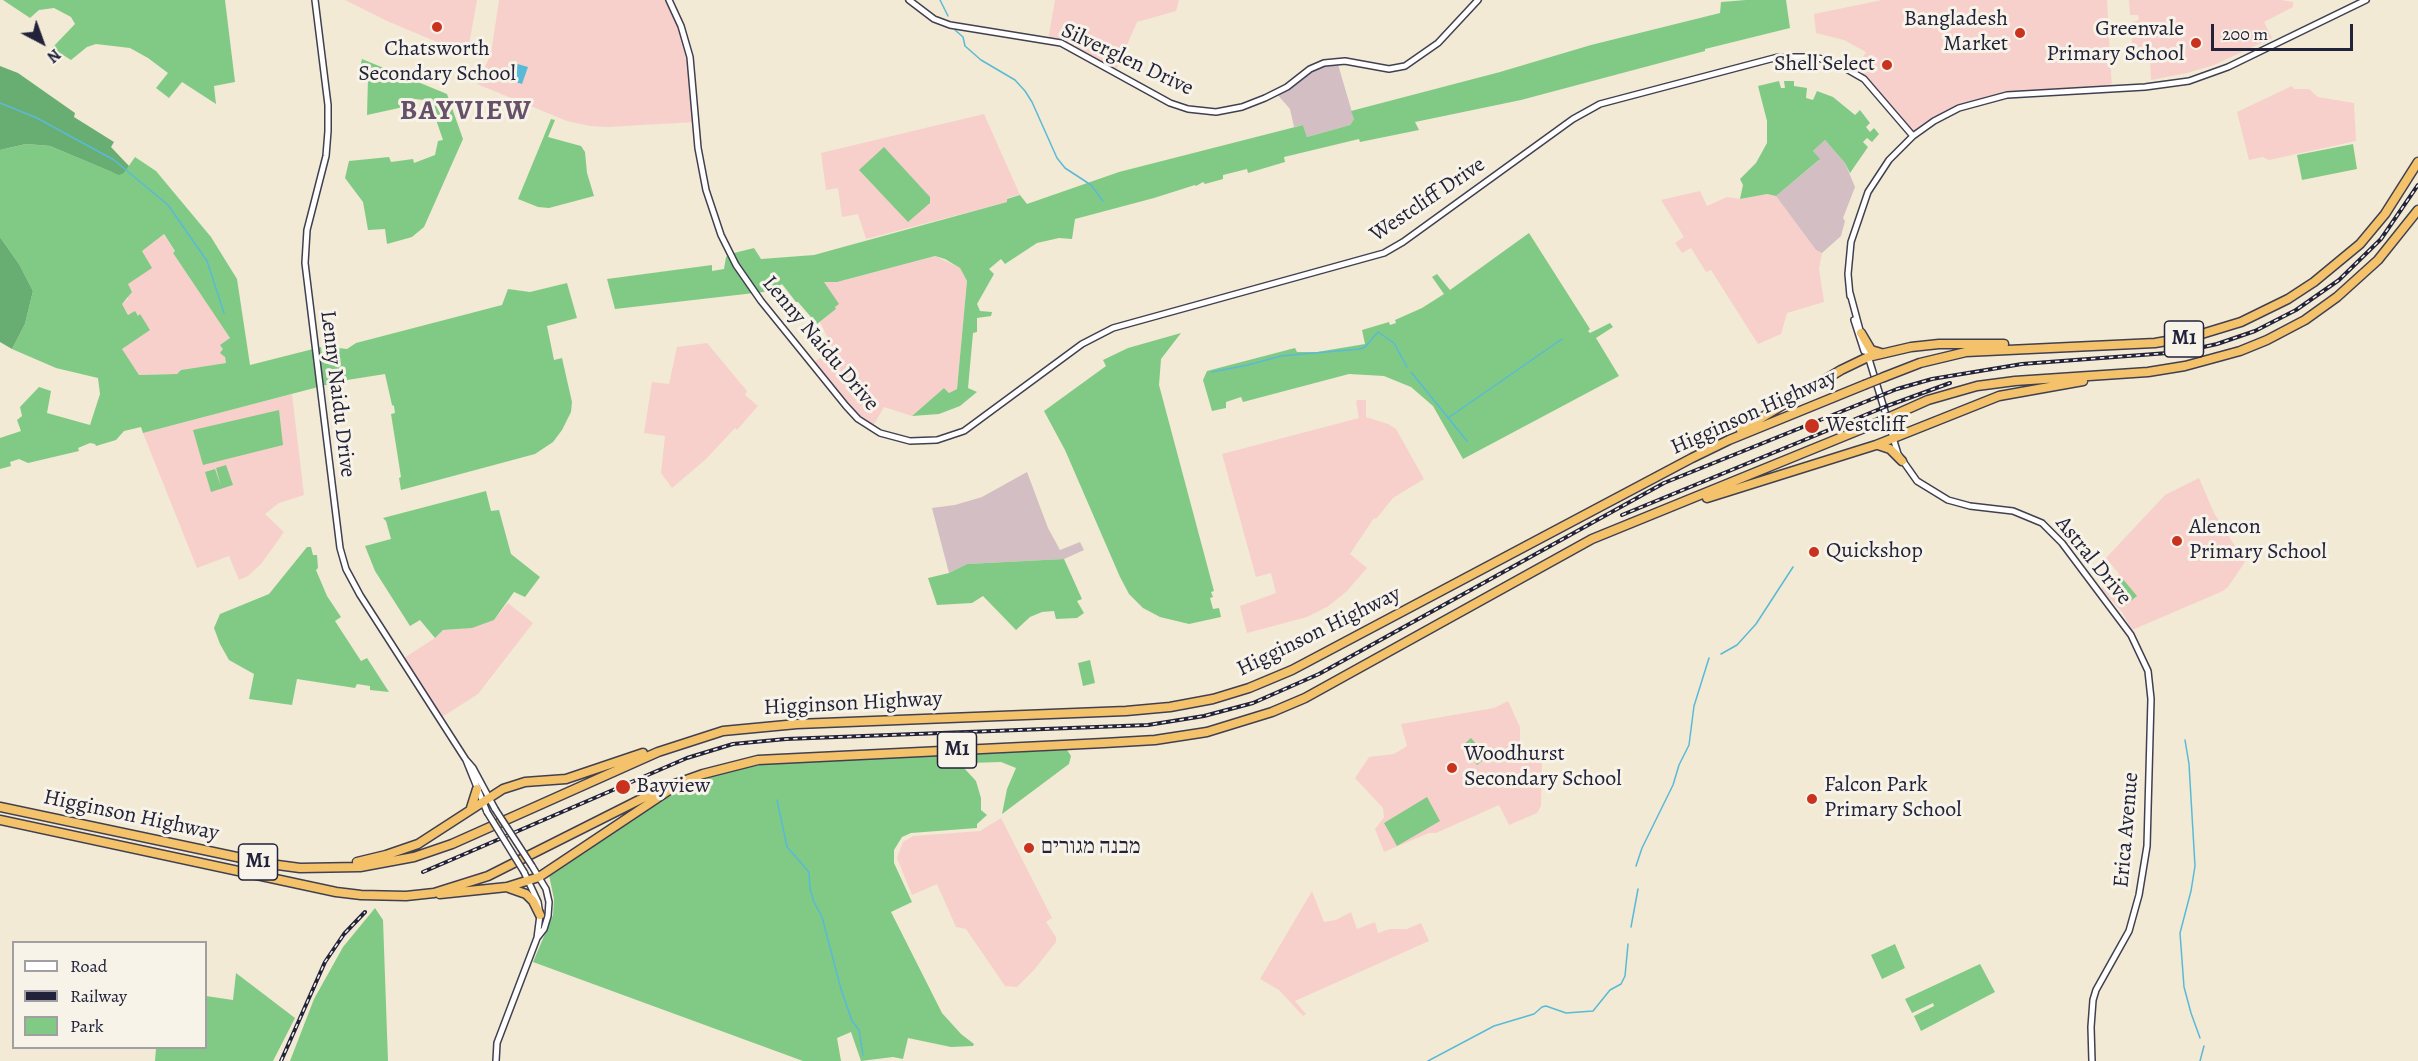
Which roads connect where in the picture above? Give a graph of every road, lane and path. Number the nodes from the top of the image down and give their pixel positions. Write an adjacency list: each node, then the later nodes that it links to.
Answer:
1 (315, 0): 23 (street, Lenny Naidu Drive)
2 (669, 0): 16 (street, Lenny Naidu Drive)
3 (909, 0): 4 (street, Silverglen Drive)
4 (1478, 0)
5 (2366, 0): 6 (street)
6 (1913, 136): 9 (street); 16 (street, Westcliff Drive)
7 (2418, 162): 11 (highway, Higginson Highway / M1)
8 (2418, 210): 14 (highway, Higginson Highway / M1)
9 (1850, 293): 10 (street); 10 (street)
10 (1859, 334): 12 (highway); 13 (street, Astral Drive)
11 (2041, 348): 12 (highway); 18 (highway, Higginson Highway / M1, bridge)
12 (1881, 353): 13 (highway)
13 (1868, 357): 15 (street, Astral Drive); 18 (highway)
14 (2148, 372): 15 (highway); 20 (highway, Higginson Highway / M1, bridge)
15 (1893, 439): 17 (highway); 19 (street, Astral Drive)
16 (910, 441)
17 (1876, 445): 19 (highway); 20 (highway)
18 (1692, 458): 22 (highway, Higginson Highway / M1)
19 (1902, 461): 21 (street, Astral Drive)
20 (1655, 514): 24 (highway, Higginson Highway / M1)
21 (2151, 699): 38 (street, Erica Avenue)
22 (658, 752): 26 (highway); 30 (highway, Higginson Highway / M1)
23 (466, 760): 25 (street, Lenny Naidu Drive); 26 (street, Lenny Naidu Drive)
24 (676, 784): 31 (highway); 34 (highway, Higginson Highway / M1)
25 (477, 789): 26 (street, Lenny Naidu Drive); 28 (highway)
26 (485, 799): 28 (highway); 31 (street, Lenny Naidu Drive, bridge); 32 (street, Lenny Naidu Drive, bridge)
27 (0, 807): 30 (highway, Higginson Highway / M1)
28 (469, 811): 30 (highway)
29 (0, 820): 34 (highway, Higginson Highway / M1)
30 (328, 868)
31 (540, 877): 32 (highway); 36 (street, Lenny Naidu Drive)
32 (529, 881): 33 (highway); 35 (street, Lenny Naidu Drive)
33 (507, 887): 34 (highway); 35 (highway)
34 (434, 893)
35 (540, 915): 36 (street)
36 (541, 928): 37 (street)
37 (496, 1061)
38 (2092, 1061)

